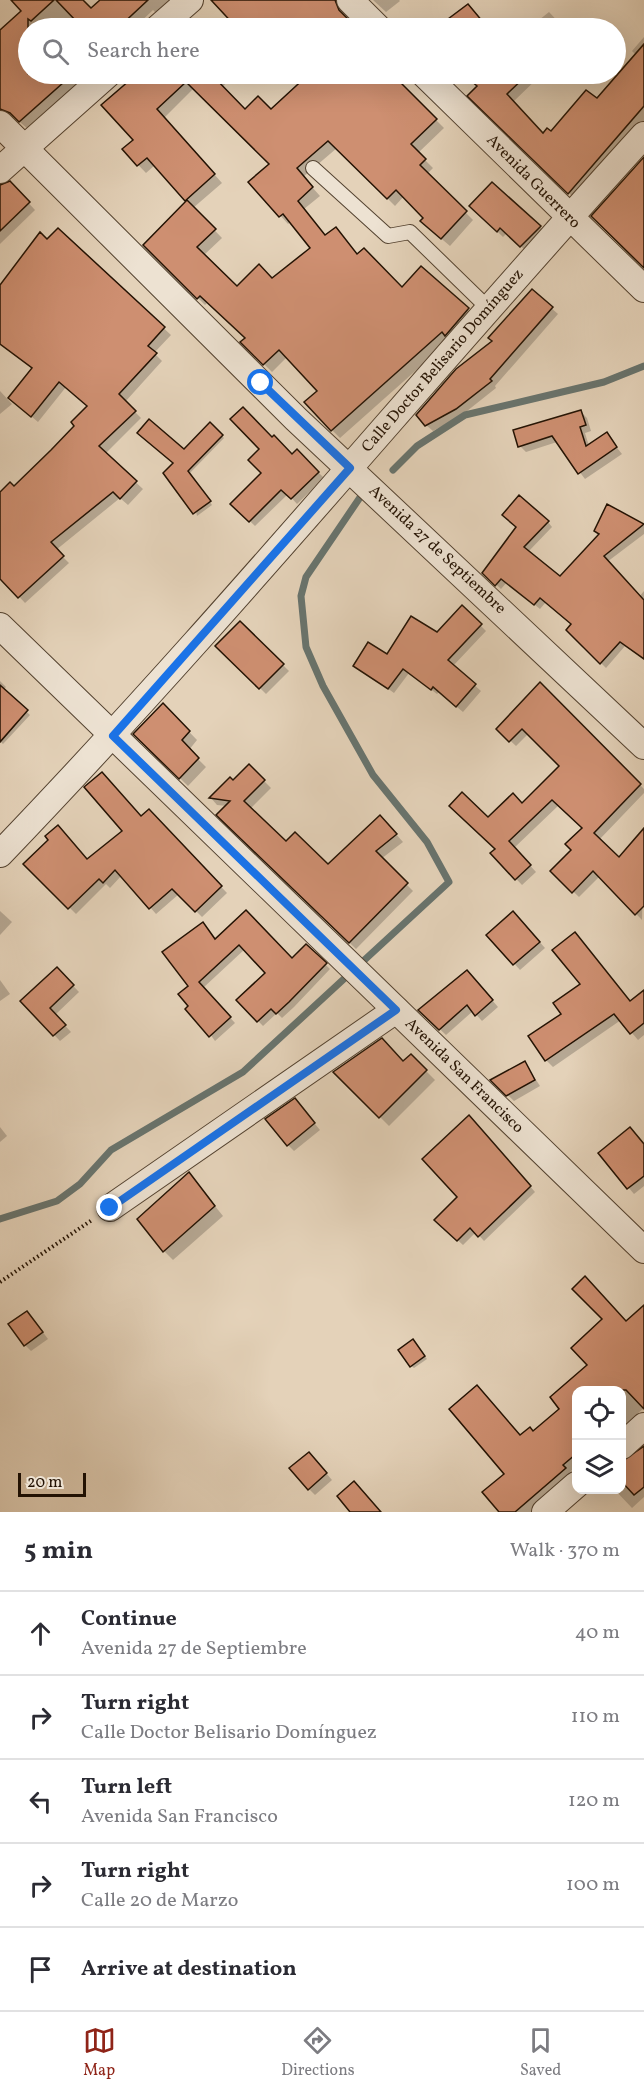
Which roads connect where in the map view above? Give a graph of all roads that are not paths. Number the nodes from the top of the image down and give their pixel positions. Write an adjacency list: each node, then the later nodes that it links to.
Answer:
1 (190, 0): 3 (street)
2 (350, 0): 4 (street)
3 (169, 18)
4 (368, 18)
5 (97, 84): 9 (street)
6 (434, 84): 12 (street, Avenida Guerrero)
7 (0, 124): 9 (street, Avenida 27 de Septiembre)
8 (644, 135): 12 (street, Calle Doctor Belisario Domínguez)
9 (24, 149): 11 (street); 15 (street, Avenida 27 de Septiembre)
10 (313, 168): 14 (lane)
11 (0, 170)
12 (568, 218): 13 (street, Avenida Guerrero); 14 (street, Calle Doctor Belisario Domínguez)
13 (644, 289)
14 (487, 307): 15 (street, Calle Doctor Belisario Domínguez)
15 (350, 468): 17 (street, Calle Doctor Belisario Domínguez); 18 (street, Avenida 27 de Septiembre)
16 (0, 627): 17 (street, Avenida San Francisco)
17 (113, 736): 19 (street, Calle Doctor Belisario Domínguez); 20 (street, Avenida San Francisco)
18 (644, 746)
19 (0, 854)
20 (396, 1010): 21 (street); 22 (street, Avenida San Francisco)
21 (110, 1208)
22 (644, 1250)
23 (644, 1426): 24 (street)
24 (626, 1442)
25 (572, 1488): 26 (street)
26 (545, 1512)

